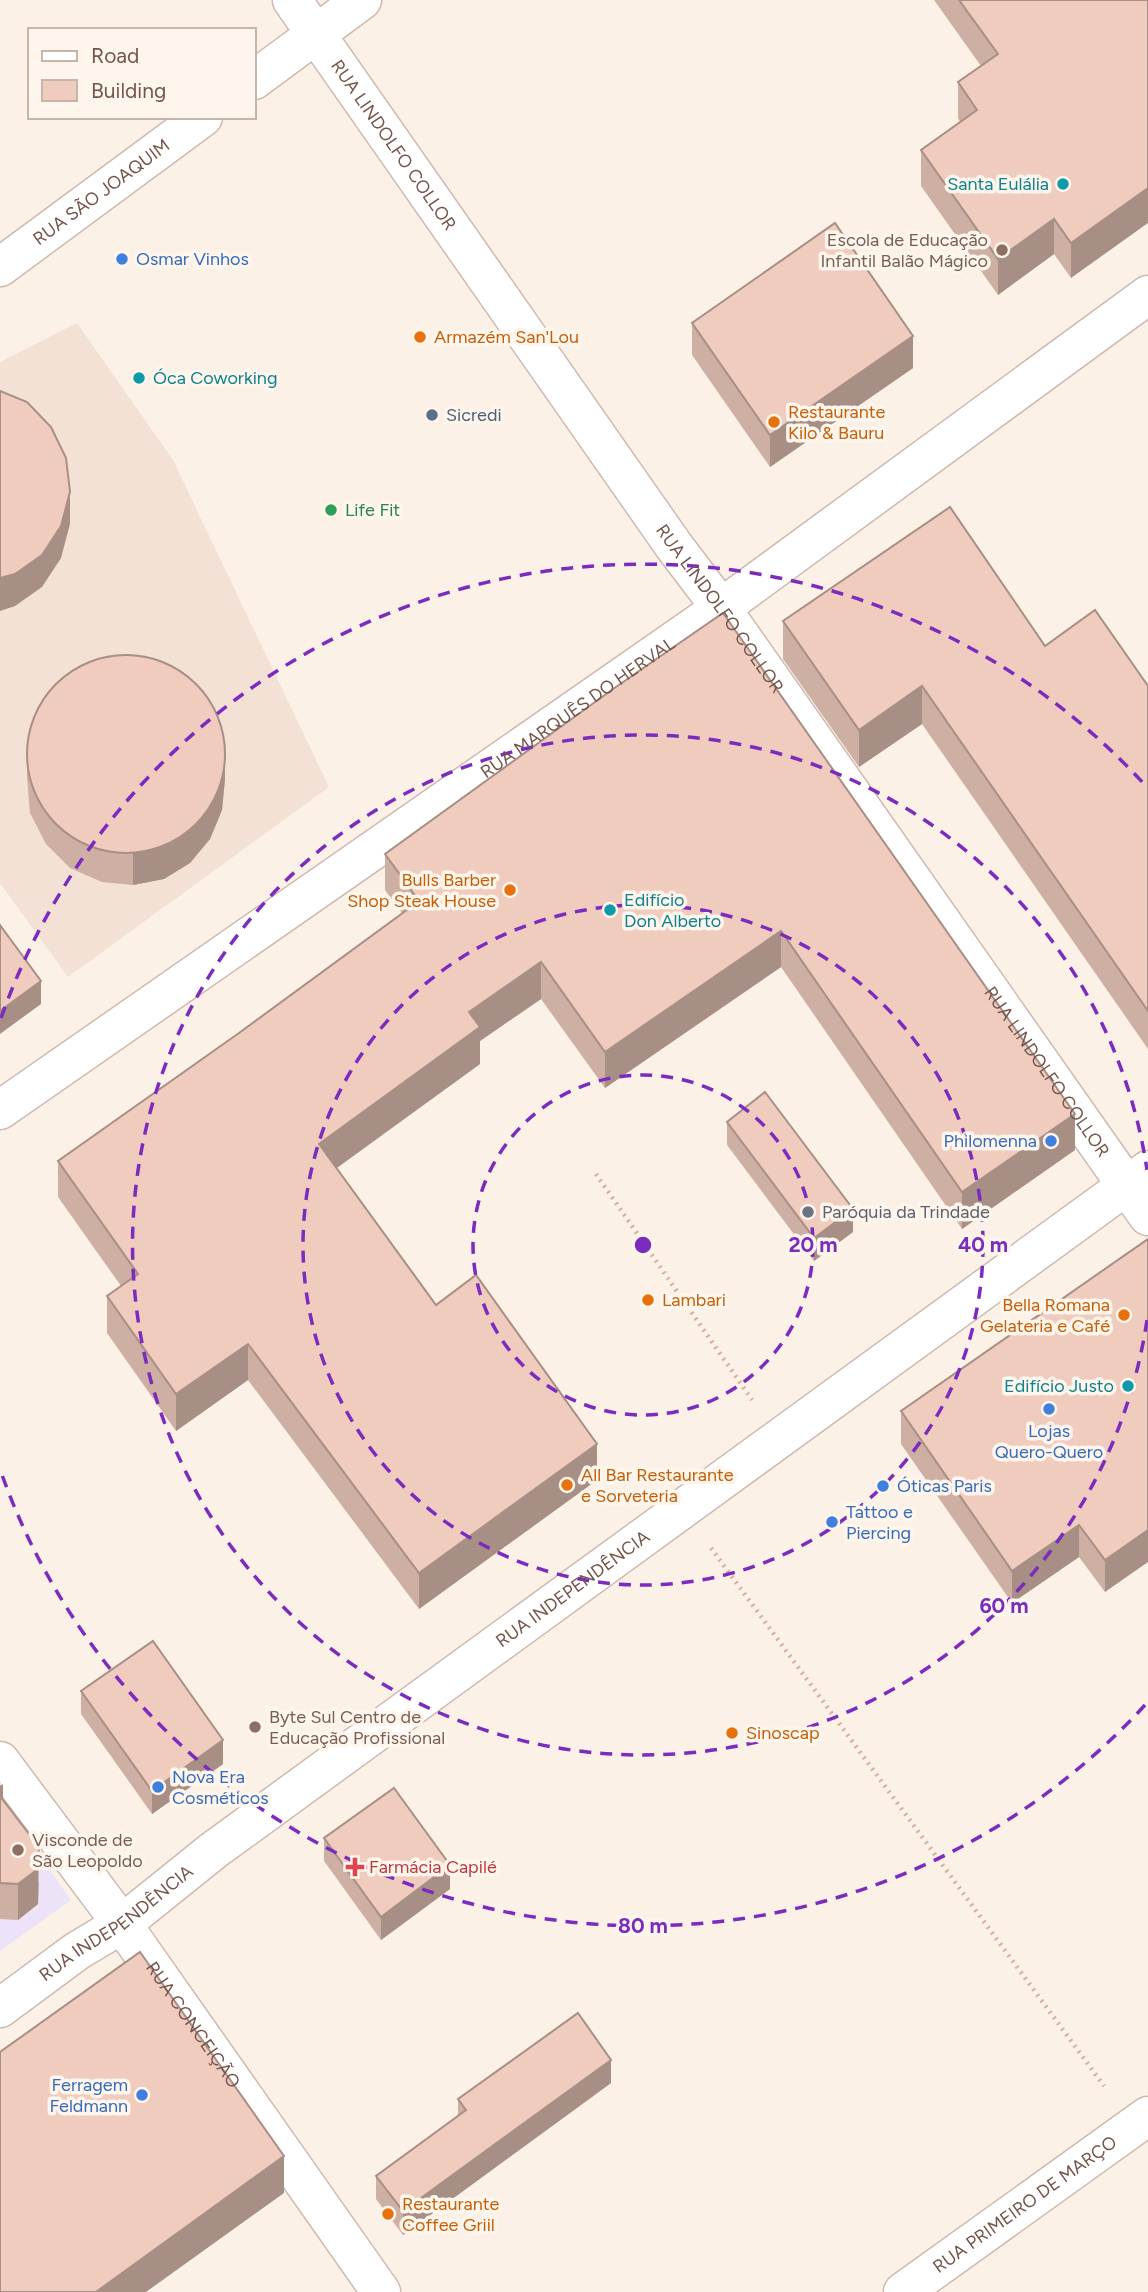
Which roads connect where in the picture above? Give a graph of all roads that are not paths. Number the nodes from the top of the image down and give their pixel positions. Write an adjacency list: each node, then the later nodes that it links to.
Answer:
1 (292, 0): 3 (street, RUA LINDOLFO COLLOR)
2 (362, 0): 3 (street)
3 (317, 33): 4 (street); 8 (street, RUA LINDOLFO COLLOR)
4 (256, 79)
5 (200, 119): 6 (street, RUA SÃO JOAQUIM)
6 (0, 267)
7 (1148, 295): 8 (street, RUA MARQUÊS DO HERVAL)
8 (721, 608): 9 (street, RUA MARQUÊS DO HERVAL); 10 (street, RUA LINDOLFO COLLOR)
9 (0, 1110)
10 (1137, 1177): 11 (street, RUA LINDOLFO COLLOR); 13 (street, RUA INDEPENDÊNCIA)
11 (1148, 1216)
12 (0, 1761): 13 (street, RUA CONCEIÇÃO)
13 (122, 1924): 14 (street, RUA INDEPENDÊNCIA); 16 (street, RUA CONCEIÇÃO)
14 (0, 2008)
15 (1141, 2121): 17 (street, RUA PRIMEIRO DE MARÇO)
16 (382, 2292)
17 (903, 2292)

